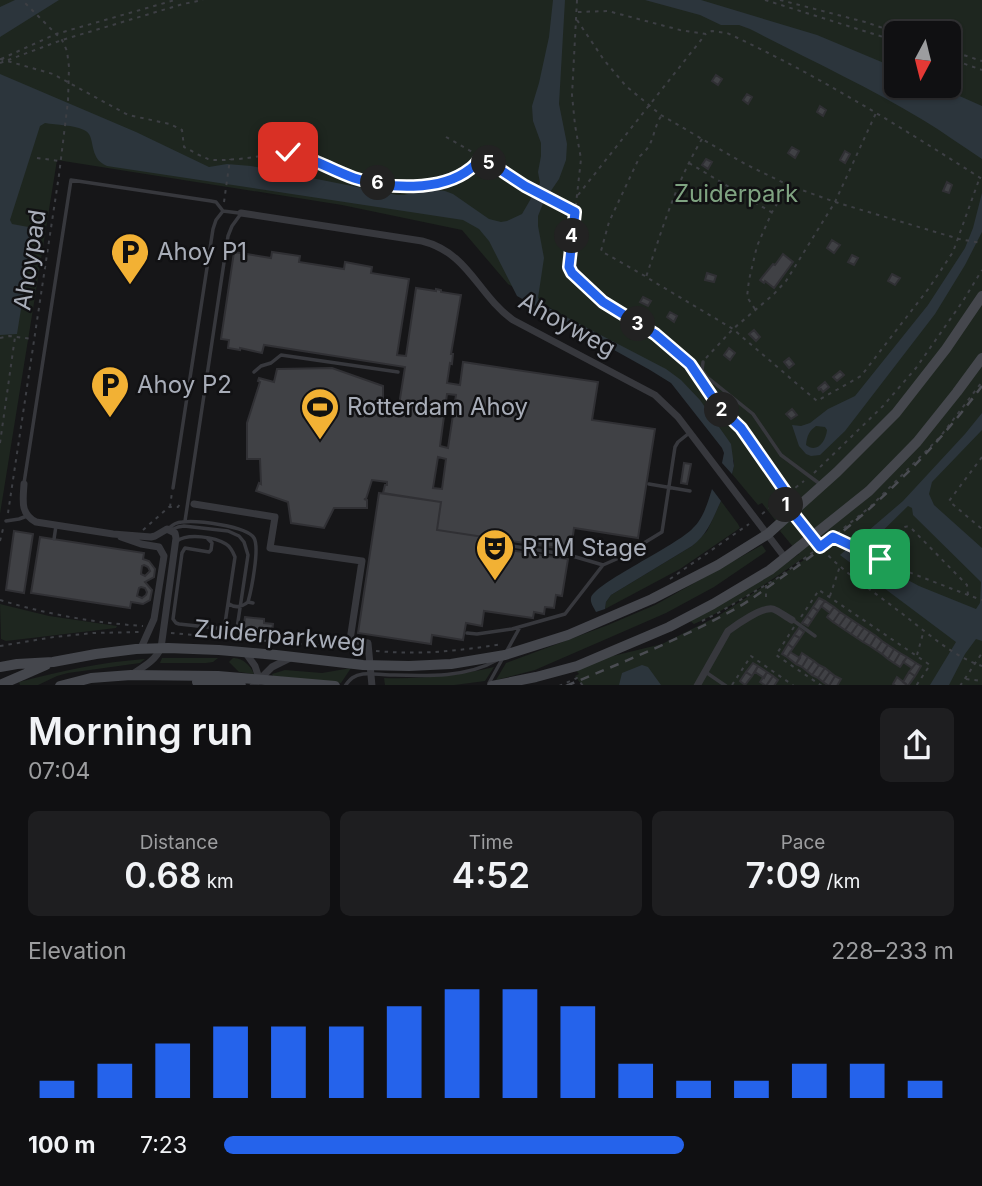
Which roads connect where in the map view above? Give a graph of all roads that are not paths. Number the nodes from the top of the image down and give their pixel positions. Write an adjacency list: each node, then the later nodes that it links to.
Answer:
1 (223, 211): 2 (lane, Ahoyweg); 9 (lane, Ahoyweg); 13 (lane)
2 (241, 213): 8 (street, Ahoyweg); 15 (lane)
3 (982, 296): 11 (main road, Zuiderparkweg)
4 (982, 358): 30 (main road)
5 (703, 362): 11 (lane)
6 (254, 372): 7 (lane)
7 (398, 372)
8 (690, 432): 12 (lane); 23 (street, Ahoyweg)
9 (24, 484): 16 (street)
10 (649, 484): 12 (lane)
11 (822, 485): 23 (main road, Zuiderparkweg)
12 (669, 487): 14 (lane); 31 (lane)
13 (173, 488)
14 (690, 491)
15 (190, 504): 18 (lane); 46 (street)
16 (27, 516): 17 (lane); 19 (street)
17 (6, 521)
18 (185, 521): 20 (lane); 33 (lane)
19 (56, 526): 22 (street); 25 (lane)
20 (170, 530): 21 (lane); 22 (street); 28 (street)
21 (220, 530): 26 (lane); 33 (lane)
22 (113, 534): 29 (street)
23 (768, 534): 30 (street); 42 (main road, Zuiderparkweg)
24 (208, 538): 26 (lane); 28 (lane); 36 (lane)
25 (54, 539)
26 (215, 540): 32 (lane)
27 (494, 543): 31 (lane)
28 (175, 544): 29 (street); 40 (street)
29 (159, 547): 39 (street)
30 (786, 559): 57 (main road)
31 (603, 565): 35 (lane)
32 (228, 603): 33 (lane); 36 (lane)
33 (240, 606): 36 (lane)
34 (792, 620): 38 (lane); 47 (street)
35 (520, 627): 37 (lane); 42 (lane)
36 (224, 630)
37 (467, 633)
38 (815, 636)
39 (141, 648): 40 (main road, Zuiderparkweg); 44 (main road, Zuiderparkweg)
40 (161, 648): 41 (main road, Zuiderparkweg); 48 (street)
41 (244, 652): 43 (main road, Zuiderparkweg); 50 (street)
42 (505, 655): 46 (main road, Zuiderparkweg); 57 (lane)
43 (293, 656): 46 (main road, Zuiderparkweg); 50 (street)
44 (52, 662): 45 (main road); 51 (main road)
45 (0, 667)
46 (371, 670): 55 (lane); 56 (street)
47 (705, 671): 58 (street); 59 (lane)
48 (131, 675): 49 (main road, Zuiderparkweg); 52 (main road, Zuiderparkweg)
49 (169, 676): 50 (main road, Zuiderparkweg); 53 (main road)
50 (258, 684): 54 (main road, Zuiderparkweg)
51 (0, 685)
52 (60, 685)
53 (241, 685)
54 (335, 685)
55 (345, 685)
56 (372, 685)
57 (490, 685)
58 (697, 685)
59 (729, 685)

